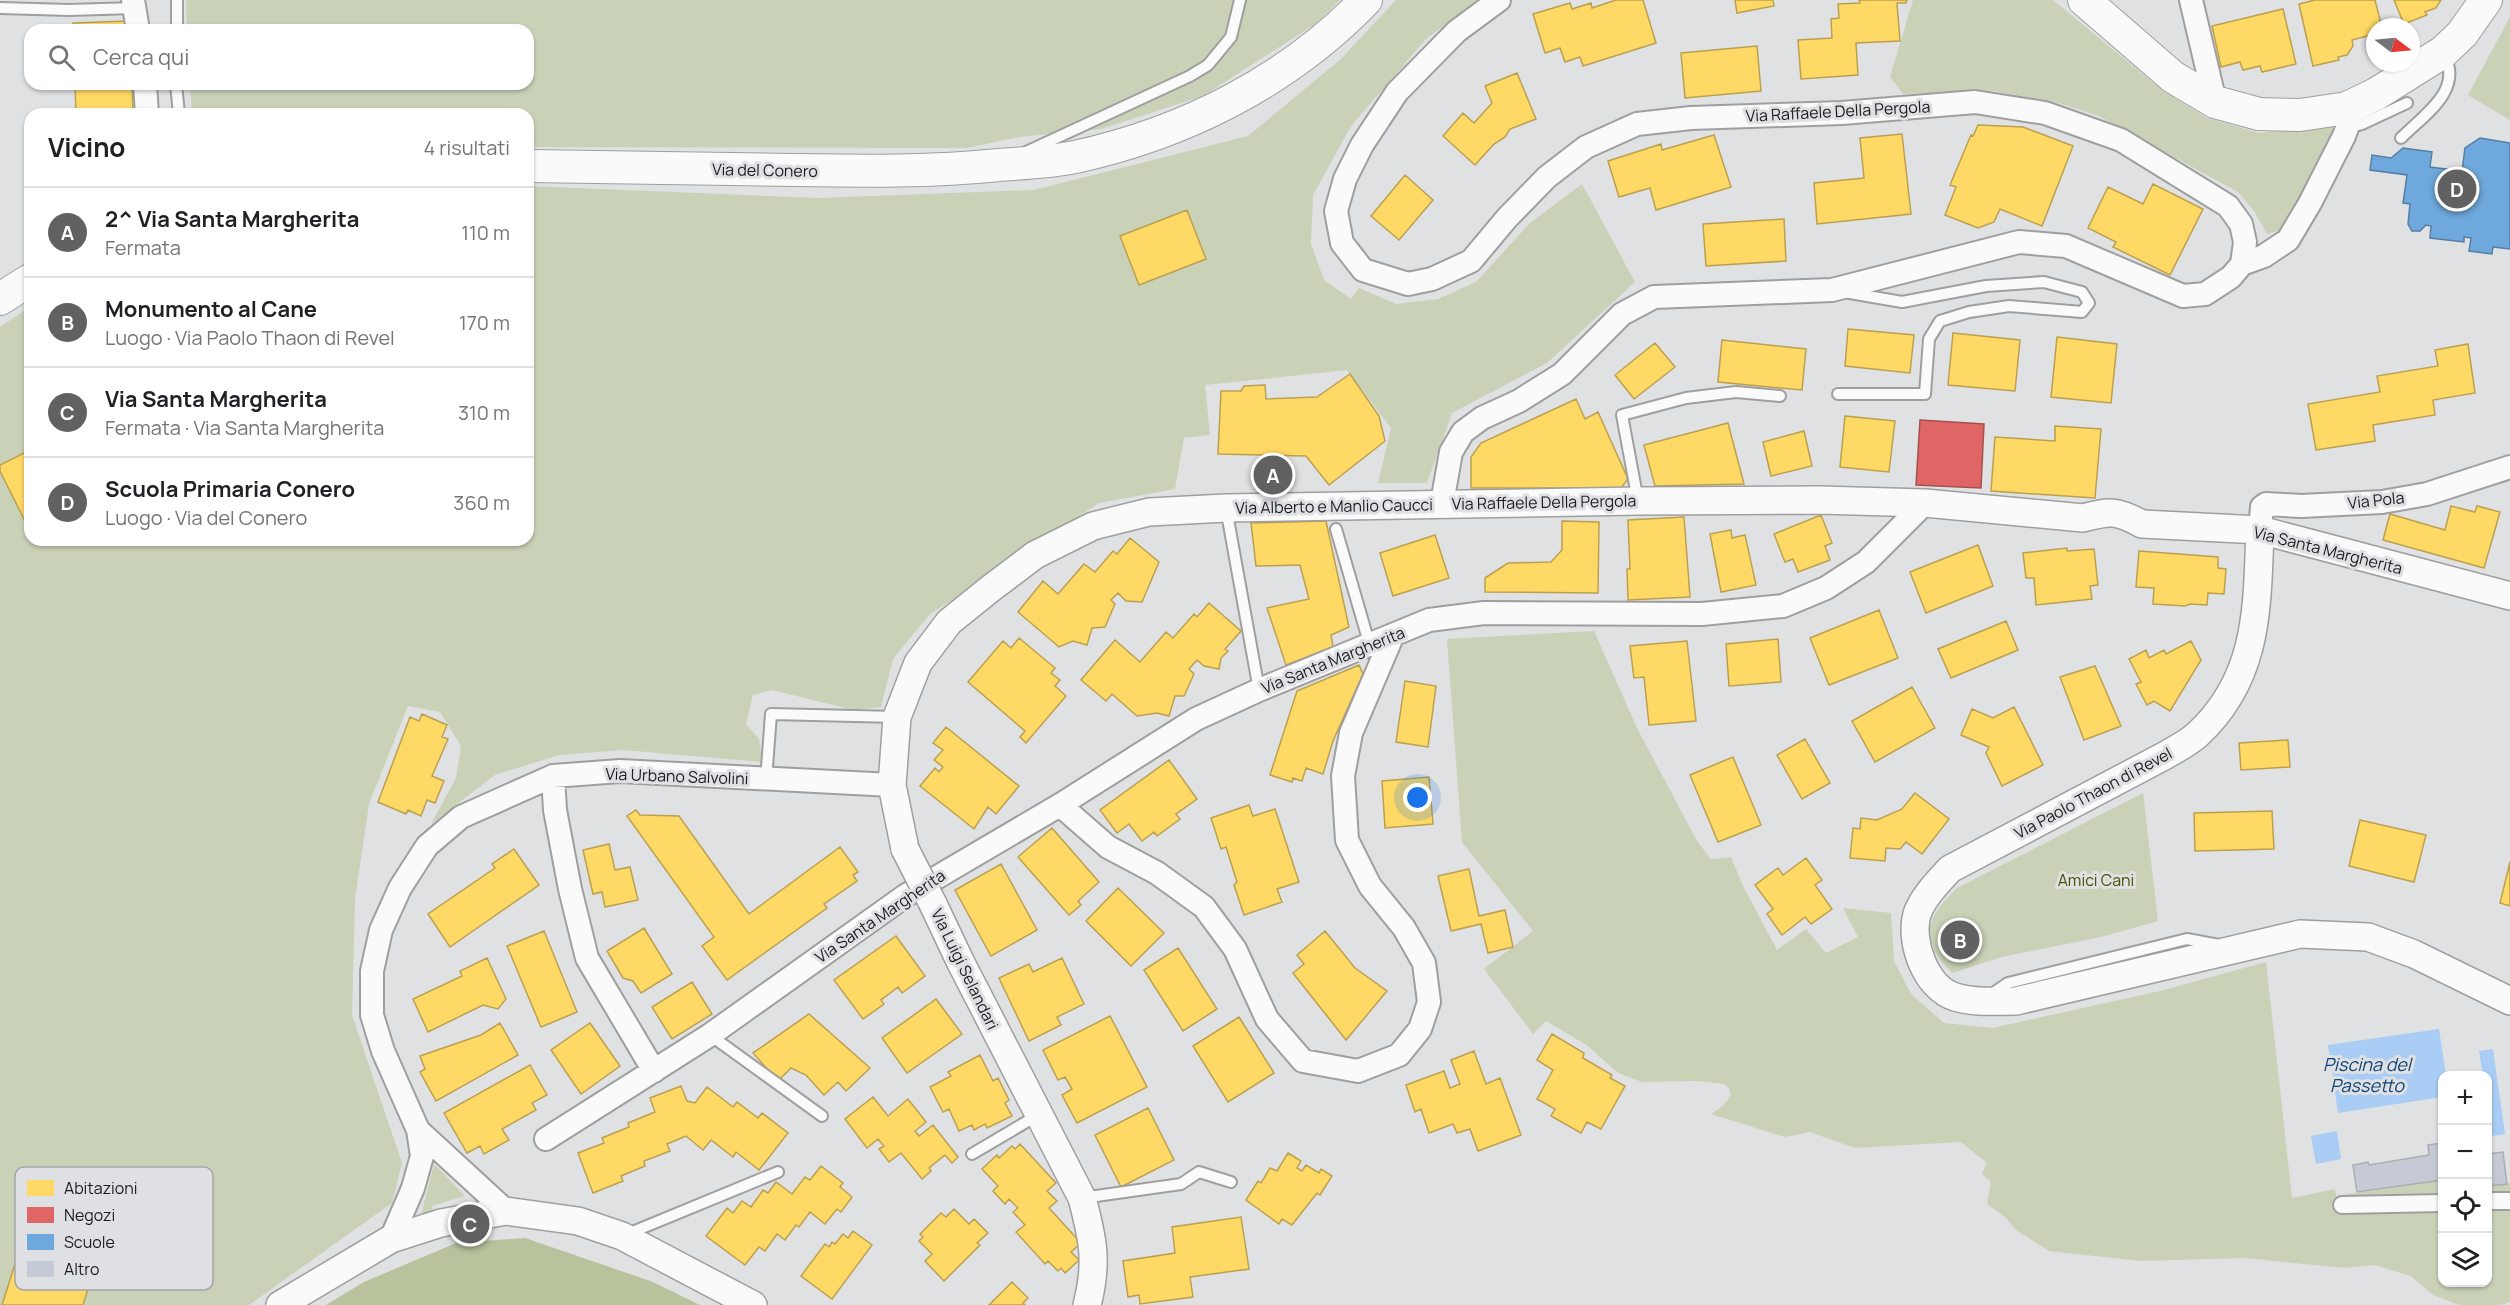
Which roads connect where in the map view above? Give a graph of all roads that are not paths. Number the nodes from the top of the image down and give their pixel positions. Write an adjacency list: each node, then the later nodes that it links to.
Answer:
1 (177, 0): 10 (lane)
2 (1240, 0): 20 (lane, Via del Conero)
3 (1366, 0): 20 (main road, Via del Conero)
4 (1499, 0): 22 (street, Via Raffaele Della Pergola)
5 (2084, 0): 14 (main road)
6 (2191, 0): 14 (street)
7 (2486, 0): 11 (main road)
8 (0, 8): 9 (lane)
9 (135, 13)
10 (177, 24)
11 (2443, 52): 18 (main road); 19 (lane)
12 (145, 90): 16 (street)
13 (177, 90): 17 (lane)
14 (2215, 102): 18 (main road)
15 (2407, 103): 18 (lane)
16 (147, 108)
17 (179, 108)
18 (2347, 118): 22 (street, Via Raffaele Della Pergola)
19 (2401, 138)
20 (1001, 165): 21 (main road, Via del Conero)
21 (534, 166)
22 (2242, 264): 24 (street, Via Raffaele Della Pergola)
23 (24, 284): 25 (main road)
24 (1832, 290): 26 (lane); 30 (street, Via Raffaele Della Pergola)
25 (0, 299)
26 (1838, 394)
27 (1780, 396): 29 (lane)
28 (2510, 467): 34 (street, Via Pola)
29 (1638, 501): 30 (street, Via Raffaele Della Pergola); 31 (street, Via Raffaele Della Pergola)
30 (1442, 503): 32 (street, Via Alberto e Manlio Caucci)
31 (1925, 503): 34 (street, Via Santa Margherita); 36 (street, Via Santa Margherita)
32 (1226, 508): 38 (lane, Via Alberto e Manlio Caucci); 39 (street, Via Alberto e Manlio Caucci)
33 (1336, 530): 37 (lane)
34 (2260, 530): 35 (street, Via Santa Margherita); 44 (street, Via Paolo Thaon di Revel)
35 (2510, 596)
36 (1392, 637): 37 (street, Via Santa Margherita); 43 (street)
37 (1370, 646): 38 (street, Via Santa Margherita)
38 (1259, 690): 43 (street, Via Santa Margherita)
39 (897, 717): 41 (lane); 42 (street, Via Alberto e Manlio Caucci)
40 (553, 776): 41 (street, Via Urbano Salvolini); 46 (street); 49 (street, Via Urbano Salvolini)
41 (766, 780): 42 (street, Via Urbano Salvolini)
42 (892, 785): 47 (street, Via Luigi Selandari, bridge)
43 (1060, 805): 45 (street, Via Santa Margherita)
44 (2510, 1001)
45 (710, 1035): 46 (street, Via Santa Margherita); 48 (lane)
46 (654, 1071): 50 (street, Via Santa Margherita)
47 (1038, 1115): 51 (lane); 54 (street, Via Luigi Selandari)
48 (822, 1116)
49 (418, 1130): 59 (street, Via Urbano Salvolini); 61 (street, Via Urbano Salvolini)
50 (546, 1139)
51 (972, 1154)
52 (778, 1172): 60 (lane)
53 (1231, 1182): 54 (lane)
54 (1082, 1198): 64 (street, Via Luigi Selandari)
55 (2492, 1201): 56 (street)
56 (2510, 1201)
57 (2438, 1203): 58 (street)
58 (2343, 1205)
59 (506, 1211): 60 (street); 61 (street)
60 (622, 1236): 63 (street)
61 (391, 1239): 62 (street)
62 (280, 1305)
63 (753, 1305)
64 (1087, 1305)

